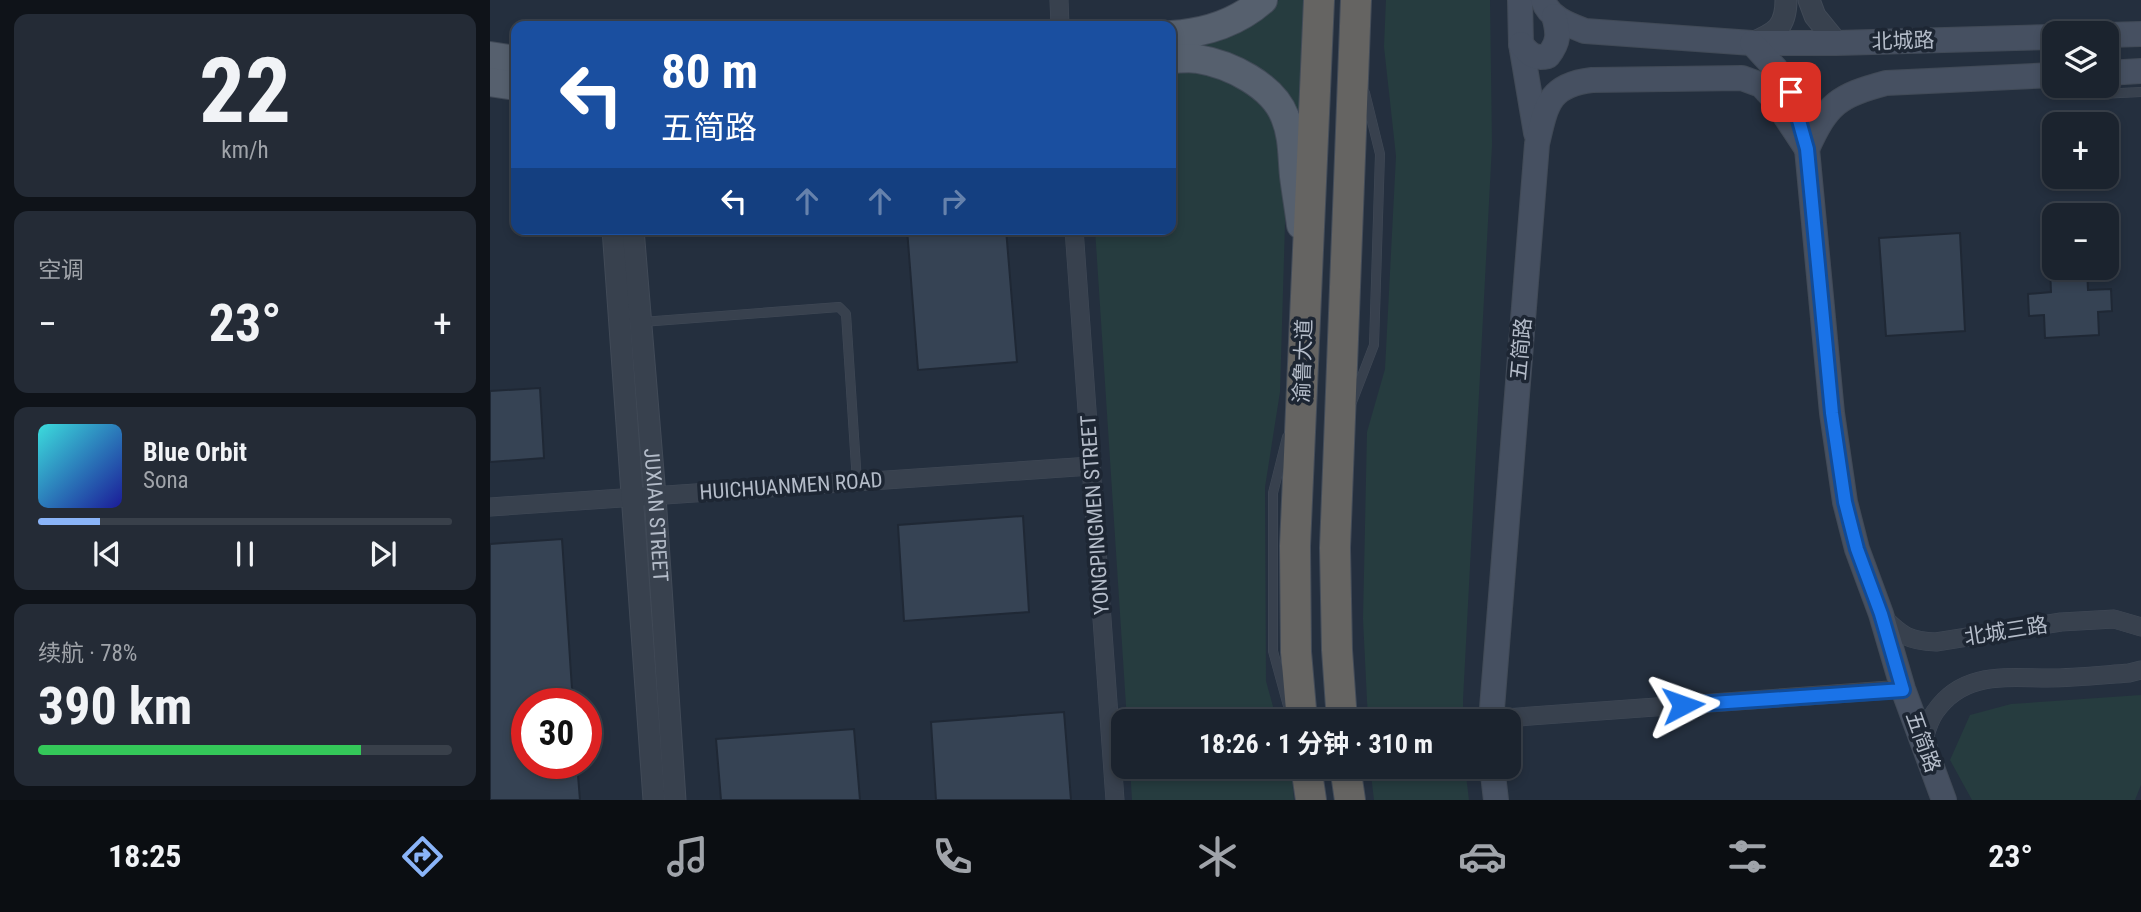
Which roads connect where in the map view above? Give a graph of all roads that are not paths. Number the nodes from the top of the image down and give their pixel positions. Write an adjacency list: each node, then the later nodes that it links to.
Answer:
1 (1059, 0): 9 (street)
2 (1263, 0): 11 (main road)
3 (1318, 0): 34 (highway, 渝鲁大道)
4 (1356, 0): 48 (highway, 渝鲁大道)
5 (1520, 0): 16 (main road, 五简路)
6 (1786, 0): 14 (street)
7 (1809, 0): 15 (street)
8 (1549, 8): 14 (main road); 16 (main road)
9 (1060, 21)
10 (2141, 34): 12 (main road)
11 (1176, 35)
12 (2119, 35)
13 (2042, 37): 15 (main road, 北城路)
14 (1752, 43): 15 (main road, 北城路); 30 (main road, 五简路)
15 (1837, 43)
16 (1521, 44): 29 (main road, 五简路)
17 (490, 56): 18 (main road)
18 (511, 59)
19 (1176, 59): 34 (main road)
20 (2141, 71): 21 (main road)
21 (2119, 72)
22 (2042, 76): 23 (main road, 北城路)
23 (2024, 77): 24 (lane); 30 (main road, 北城路)
24 (2042, 81)
25 (490, 82): 26 (main road)
26 (511, 85)
27 (2141, 92): 28 (lane)
28 (2119, 93)
29 (1538, 144): 30 (main road, 五简路); 49 (main road, 五简路)
30 (1807, 149): 42 (main road, 五简路)
31 (613, 235): 40 (street, JUXIAN STREET)
32 (633, 235): 35 (street, JUXIAN STREET)
33 (1074, 235): 37 (street, YONGPINGMEN STREET)
34 (1307, 267): 36 (highway, 渝鲁大道)
35 (640, 323): 38 (lane); 39 (street, JUXIAN STREET)
36 (1302, 377): 46 (lane); 47 (highway, 渝鲁大道)
37 (1091, 466): 38 (street, HUICHUANMEN ROAD); 57 (street, YONGPINGMEN STREET)
38 (857, 482): 39 (street, HUICHUANMEN ROAD)
39 (655, 496): 40 (street, HUICHUANMEN ROAD); 56 (street, JUXIAN STREET)
40 (633, 497): 41 (street, HUICHUANMEN ROAD); 55 (street, JUXIAN STREET)
41 (490, 507)
42 (1881, 614): 43 (street, 北城三路); 45 (main road, 五简路)
43 (2141, 627)
44 (2141, 670): 51 (street, 北城三路)
45 (1903, 690): 50 (street); 51 (main road, 五简路)
46 (1289, 709)
47 (1301, 709)
48 (1341, 709)
49 (1492, 709)
50 (1521, 718)
51 (1923, 742): 61 (main road, 五简路)
52 (1308, 779): 58 (highway)
53 (1347, 779): 59 (highway)
54 (1494, 779): 60 (main road)
55 (654, 800)
56 (675, 800)
57 (1115, 800)
58 (1311, 800)
59 (1350, 800)
60 (1496, 800)
61 (1944, 800)

